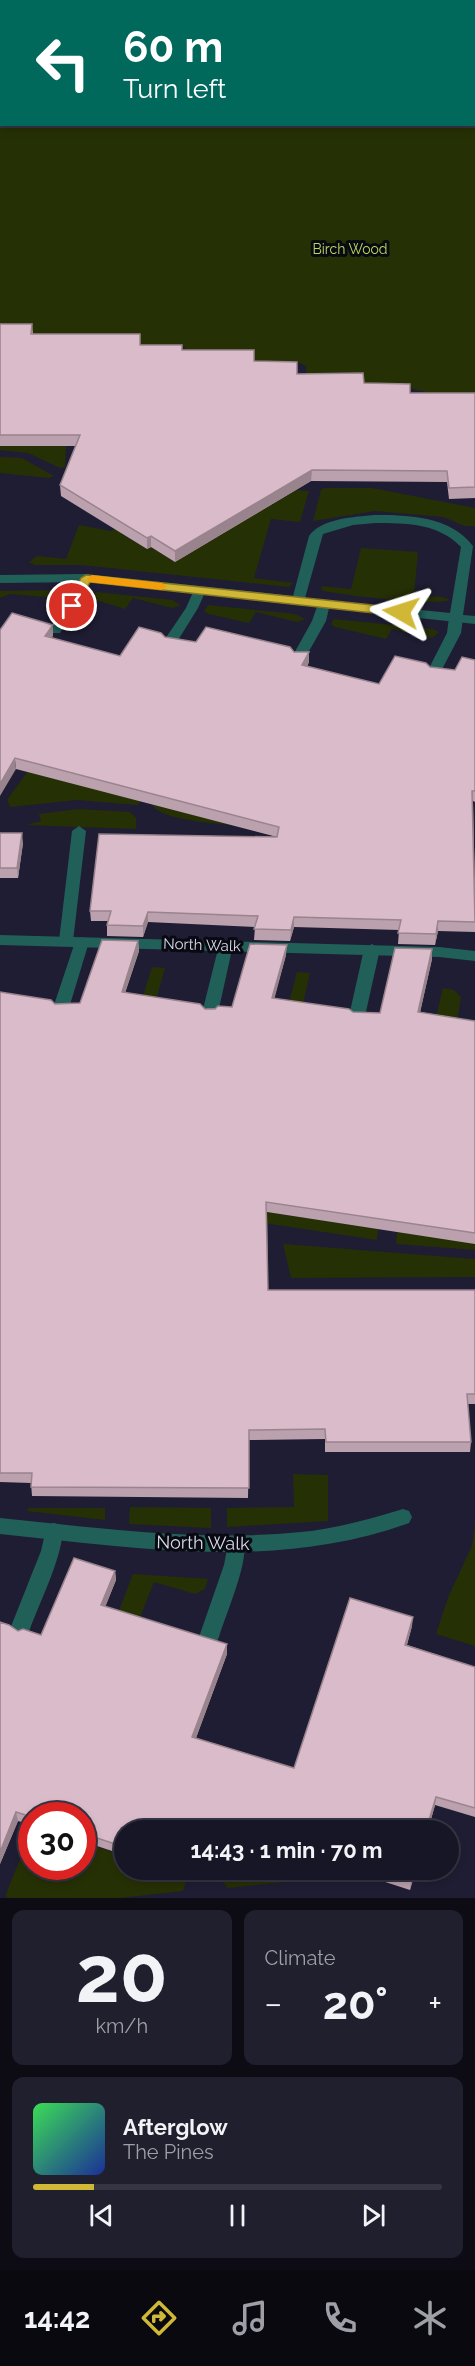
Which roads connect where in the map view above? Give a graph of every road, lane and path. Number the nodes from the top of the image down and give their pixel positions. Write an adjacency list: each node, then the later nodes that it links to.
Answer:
1 (86, 578): 2 (street); 3 (street); 8 (street)
2 (0, 579)
3 (200, 590): 4 (street); 9 (street)
4 (298, 601): 5 (street); 6 (street)
5 (324, 604): 6 (street); 10 (street)
6 (456, 618): 7 (street); 11 (street)
7 (475, 620)
8 (55, 630)
9 (170, 642)
10 (299, 657)
11 (434, 672)
12 (79, 831): 14 (street)
13 (0, 940): 14 (street, North Walk)
14 (74, 941): 15 (street, North Walk); 18 (street)
15 (226, 945): 16 (street, North Walk); 19 (street)
16 (372, 950): 17 (street, North Walk); 20 (street)
17 (475, 956)
18 (61, 1008)
19 (210, 1013)
20 (357, 1017)
21 (403, 1517): 24 (street, North Walk)
22 (0, 1526): 23 (street, North Walk)
23 (54, 1531): 24 (street, North Walk); 25 (street)
24 (236, 1545): 26 (street)
25 (20, 1629)
26 (209, 1637)

